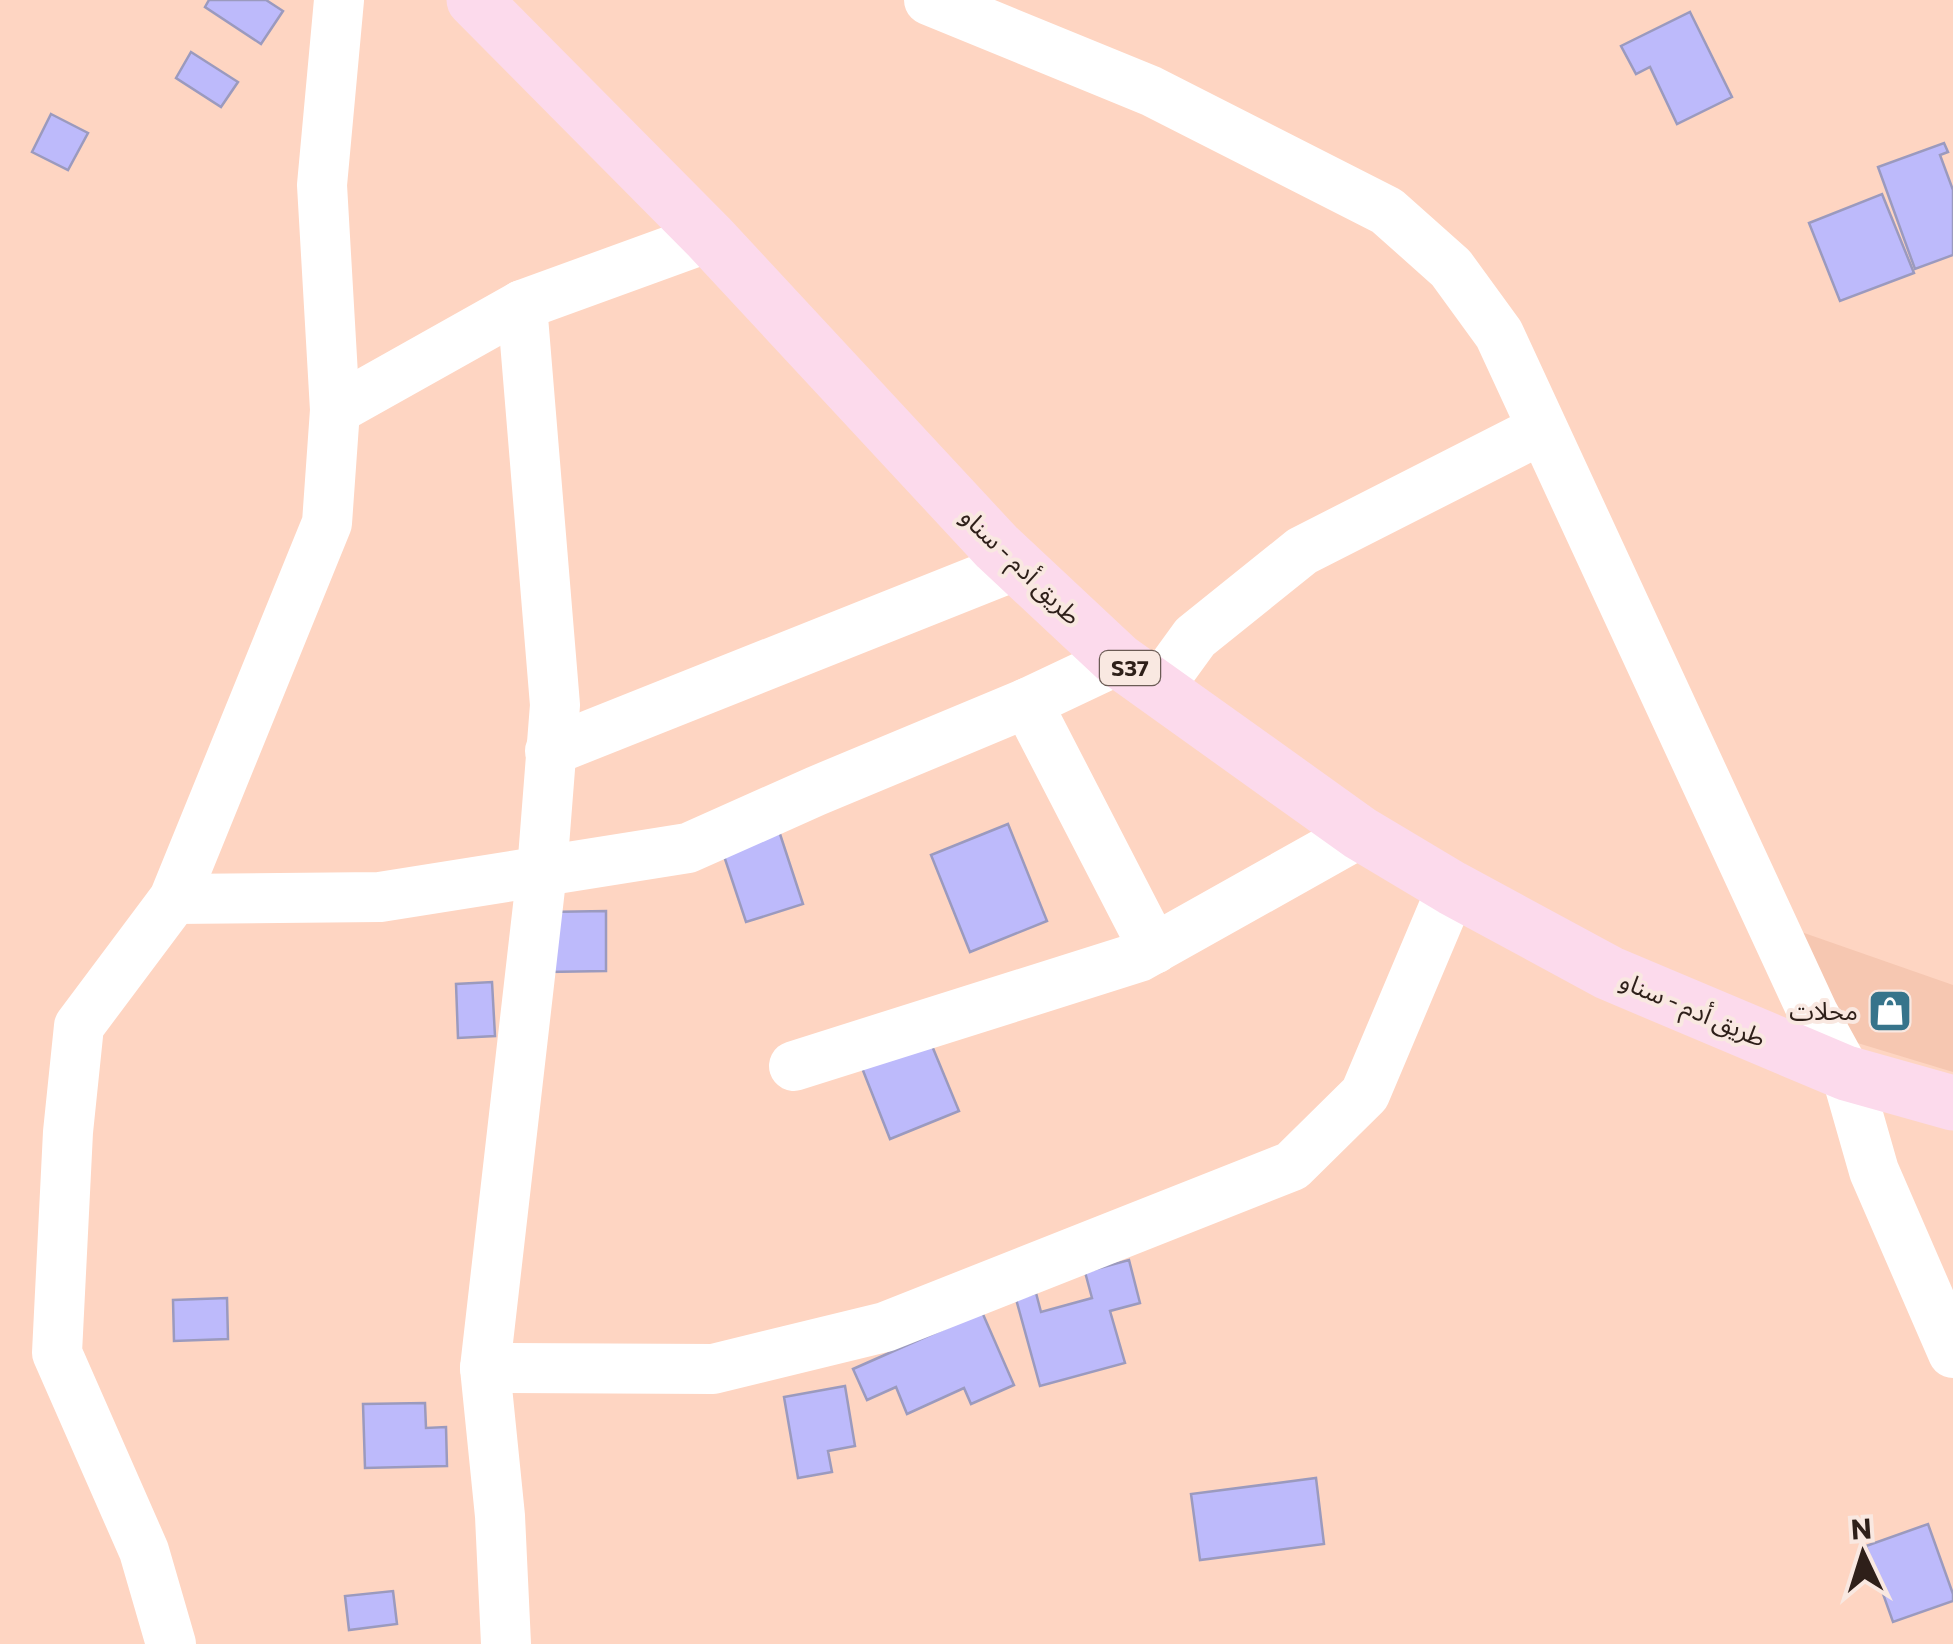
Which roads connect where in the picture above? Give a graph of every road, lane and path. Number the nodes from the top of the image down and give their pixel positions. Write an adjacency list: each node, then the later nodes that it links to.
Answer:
1 (339, 0): 6 (street)
2 (474, 0): 4 (main road, طريق أدم - سناو / S37)
3 (928, 0): 7 (street)
4 (709, 237): 5 (street); 8 (main road, طريق أدم - سناو / S37)
5 (522, 305): 6 (street); 11 (street)
6 (336, 410): 15 (street)
7 (1542, 429): 9 (street); 18 (street)
8 (1017, 566): 9 (main road, طريق أدم - سناو / S37); 11 (street)
9 (1138, 674): 10 (street); 12 (main road, طريق أدم - سناو / S37)
10 (1027, 703): 13 (street); 16 (street)
11 (550, 751): 13 (street)
12 (1360, 833): 14 (main road, طريق أدم - سناو / S37); 16 (street)
13 (542, 871): 15 (street); 21 (street)
14 (1452, 888): 18 (main road, طريق أدم - سناو / S37); 21 (street)
15 (174, 899): 22 (street)
16 (1154, 949): 17 (street)
17 (794, 1066)
18 (1846, 1072): 19 (main road, طريق أدم - سناو / S37); 20 (street)
19 (1953, 1104)
20 (1953, 1353)
21 (486, 1368): 23 (street)
22 (171, 1644)
23 (506, 1644)

